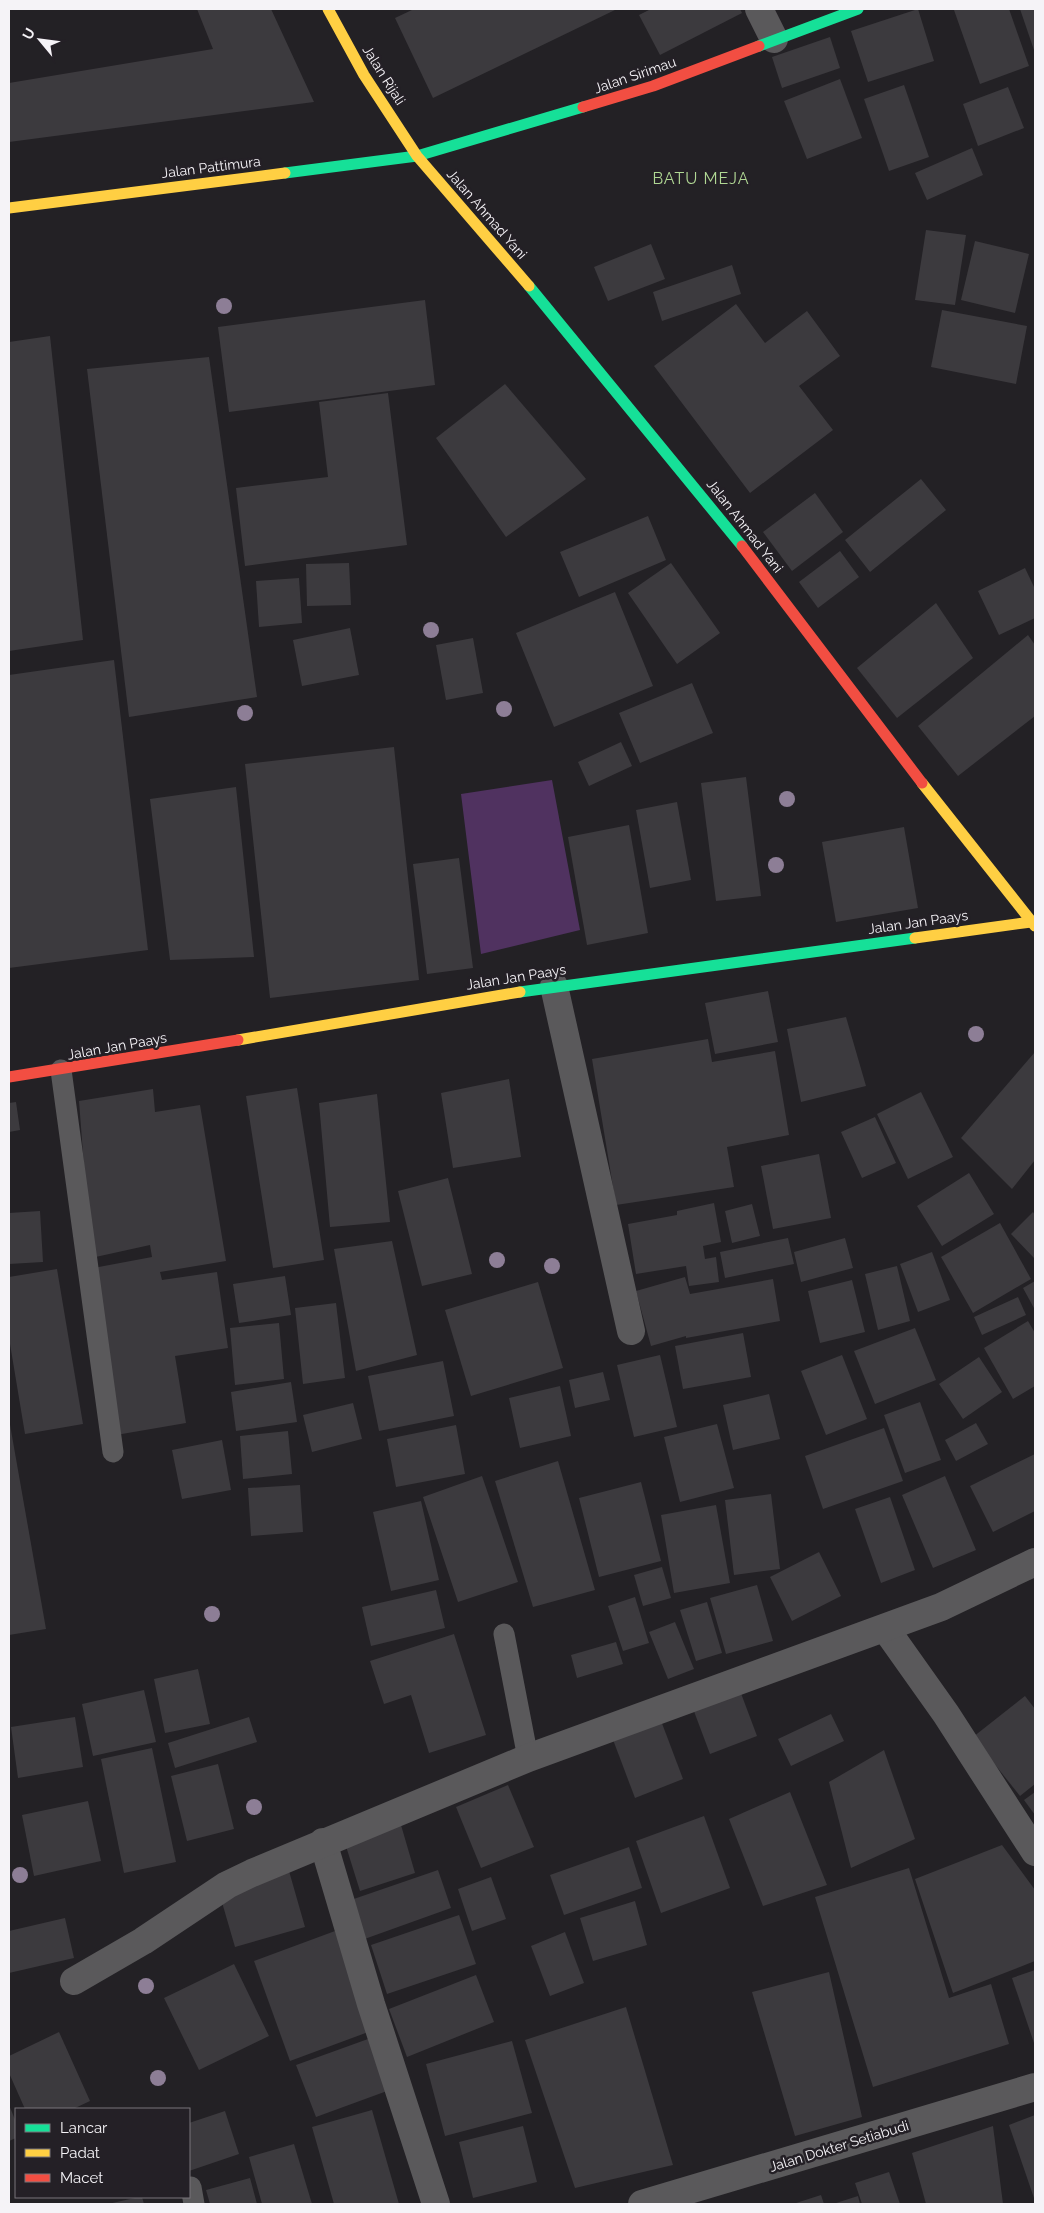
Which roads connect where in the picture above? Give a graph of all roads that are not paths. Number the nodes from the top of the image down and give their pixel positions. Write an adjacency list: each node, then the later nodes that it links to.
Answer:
1 (328, 9): 5 (main road, Jalan Rijali)
2 (759, 9): 4 (street)
3 (858, 9): 4 (main road, Jalan Sirimau)
4 (774, 40): 5 (main road, Jalan Sirimau)
5 (417, 156): 6 (main road, Jalan Pattimura); 7 (main road, Jalan Ahmad Yani)
6 (9, 208)
7 (1033, 924): 8 (main road, Jalan Jan Paays)
8 (554, 986): 9 (main road, Jalan Jan Paays); 11 (street)
9 (61, 1070): 10 (main road, Jalan Jan Paays); 12 (lane)
10 (9, 1077)
11 (631, 1331)
12 (112, 1452)
13 (1035, 1562): 14 (street)
14 (885, 1628): 16 (street); 18 (street)
15 (504, 1634): 16 (lane)
16 (528, 1758): 17 (street)
17 (323, 1842): 19 (street); 22 (street)
18 (1035, 1852)
19 (74, 1981)
20 (1035, 2087): 21 (street, Jalan Dokter Setiabudi)
21 (702, 2196): 23 (street, Jalan Dokter Setiabudi)
22 (436, 2204)
23 (642, 2204)

